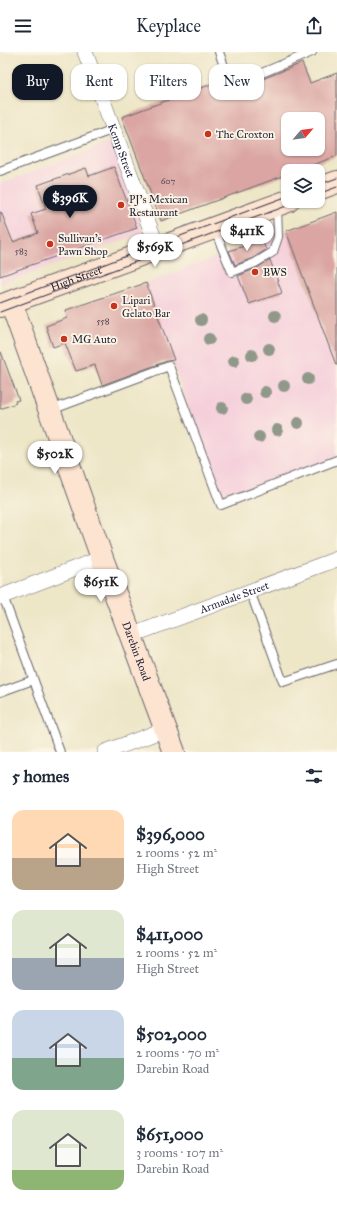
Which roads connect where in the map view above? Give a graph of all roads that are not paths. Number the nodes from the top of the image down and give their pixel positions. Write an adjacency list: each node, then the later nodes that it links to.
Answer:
1 (85, 52): 4 (street, Kemp Street)
2 (219, 52): 3 (lane)
3 (312, 52)
4 (114, 129): 5 (lane); 11 (street, Kemp Street)
5 (0, 171)
6 (337, 182): 7 (main road)
7 (325, 186)
8 (281, 203): 10 (main road, High Street)
9 (281, 208): 10 (lane)
10 (214, 228): 11 (main road, High Street)
11 (158, 249): 12 (main road, High Street)
12 (5, 304): 13 (main road, Darebin Road)
13 (50, 411): 14 (lane); 15 (main road, Darebin Road)
14 (337, 460)
15 (102, 558): 18 (street); 19 (main road, Darebin Road)
16 (337, 559): 17 (street, Armadale Street)
17 (250, 591): 19 (street, Armadale Street); 20 (lane)
18 (1, 596): 21 (lane)
19 (132, 635): 23 (main road, Darebin Road)
20 (337, 664)
21 (33, 680): 22 (lane); 24 (lane)
22 (0, 692)
23 (166, 729): 25 (street); 26 (main road, Darebin Road)
24 (60, 752)
25 (105, 752)
26 (174, 752)

